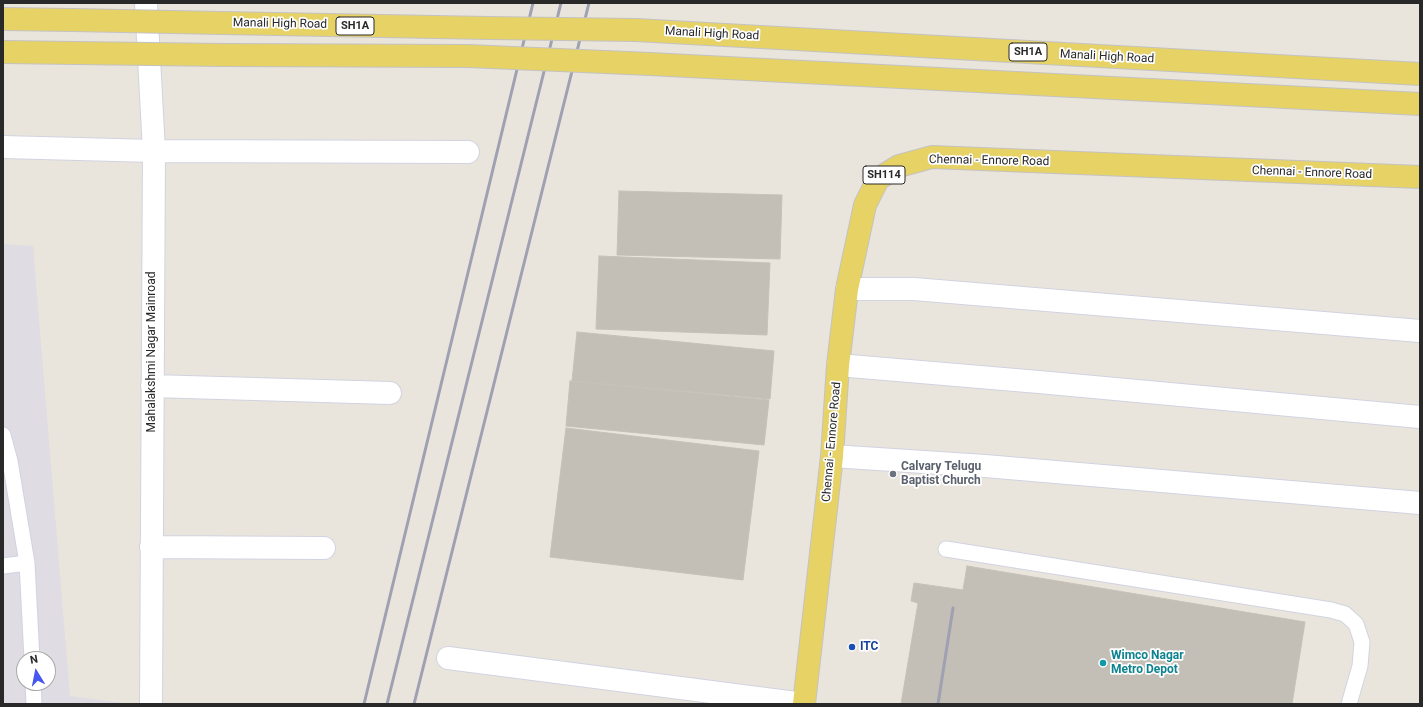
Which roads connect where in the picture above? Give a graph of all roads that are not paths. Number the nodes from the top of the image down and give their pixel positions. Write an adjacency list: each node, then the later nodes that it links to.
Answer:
1 (146, 3): 7 (street, Mahalakshmi Nagar Mainroad)
2 (3, 19): 4 (main road, Manali High Road / SH1A, bridge)
3 (3, 52): 5 (main road, bridge)
4 (1420, 74)
5 (1420, 104)
6 (3, 147): 7 (street)
7 (154, 151): 8 (street); 13 (street, Mahalakshmi Nagar Mainroad)
8 (468, 152)
9 (1420, 177): 10 (main road, Chennai - Ennore Road / SH114)
10 (847, 289): 11 (street); 12 (main road, Chennai - Ennore Road / SH114)
11 (1420, 331)
12 (838, 365): 15 (street); 17 (main road, Chennai - Ennore Road / SH114)
13 (152, 386): 14 (street); 20 (street, Mahalakshmi Nagar Mainroad)
14 (390, 393)
15 (1420, 417)
16 (3, 435): 18 (lane)
17 (832, 456): 19 (street); 30 (main road, Chennai - Ennore Road / SH114)
18 (6, 461): 23 (lane)
19 (1420, 503)
20 (151, 547): 21 (street); 29 (street, Mahalakshmi Nagar Mainroad)
21 (324, 548)
22 (946, 549): 31 (lane)
23 (26, 563): 24 (lane); 25 (lane)
24 (3, 566)
25 (32, 651)
26 (448, 658): 30 (street)
27 (33, 691): 28 (lane)
28 (34, 704)
29 (151, 704)
30 (804, 704)
31 (1349, 704)

